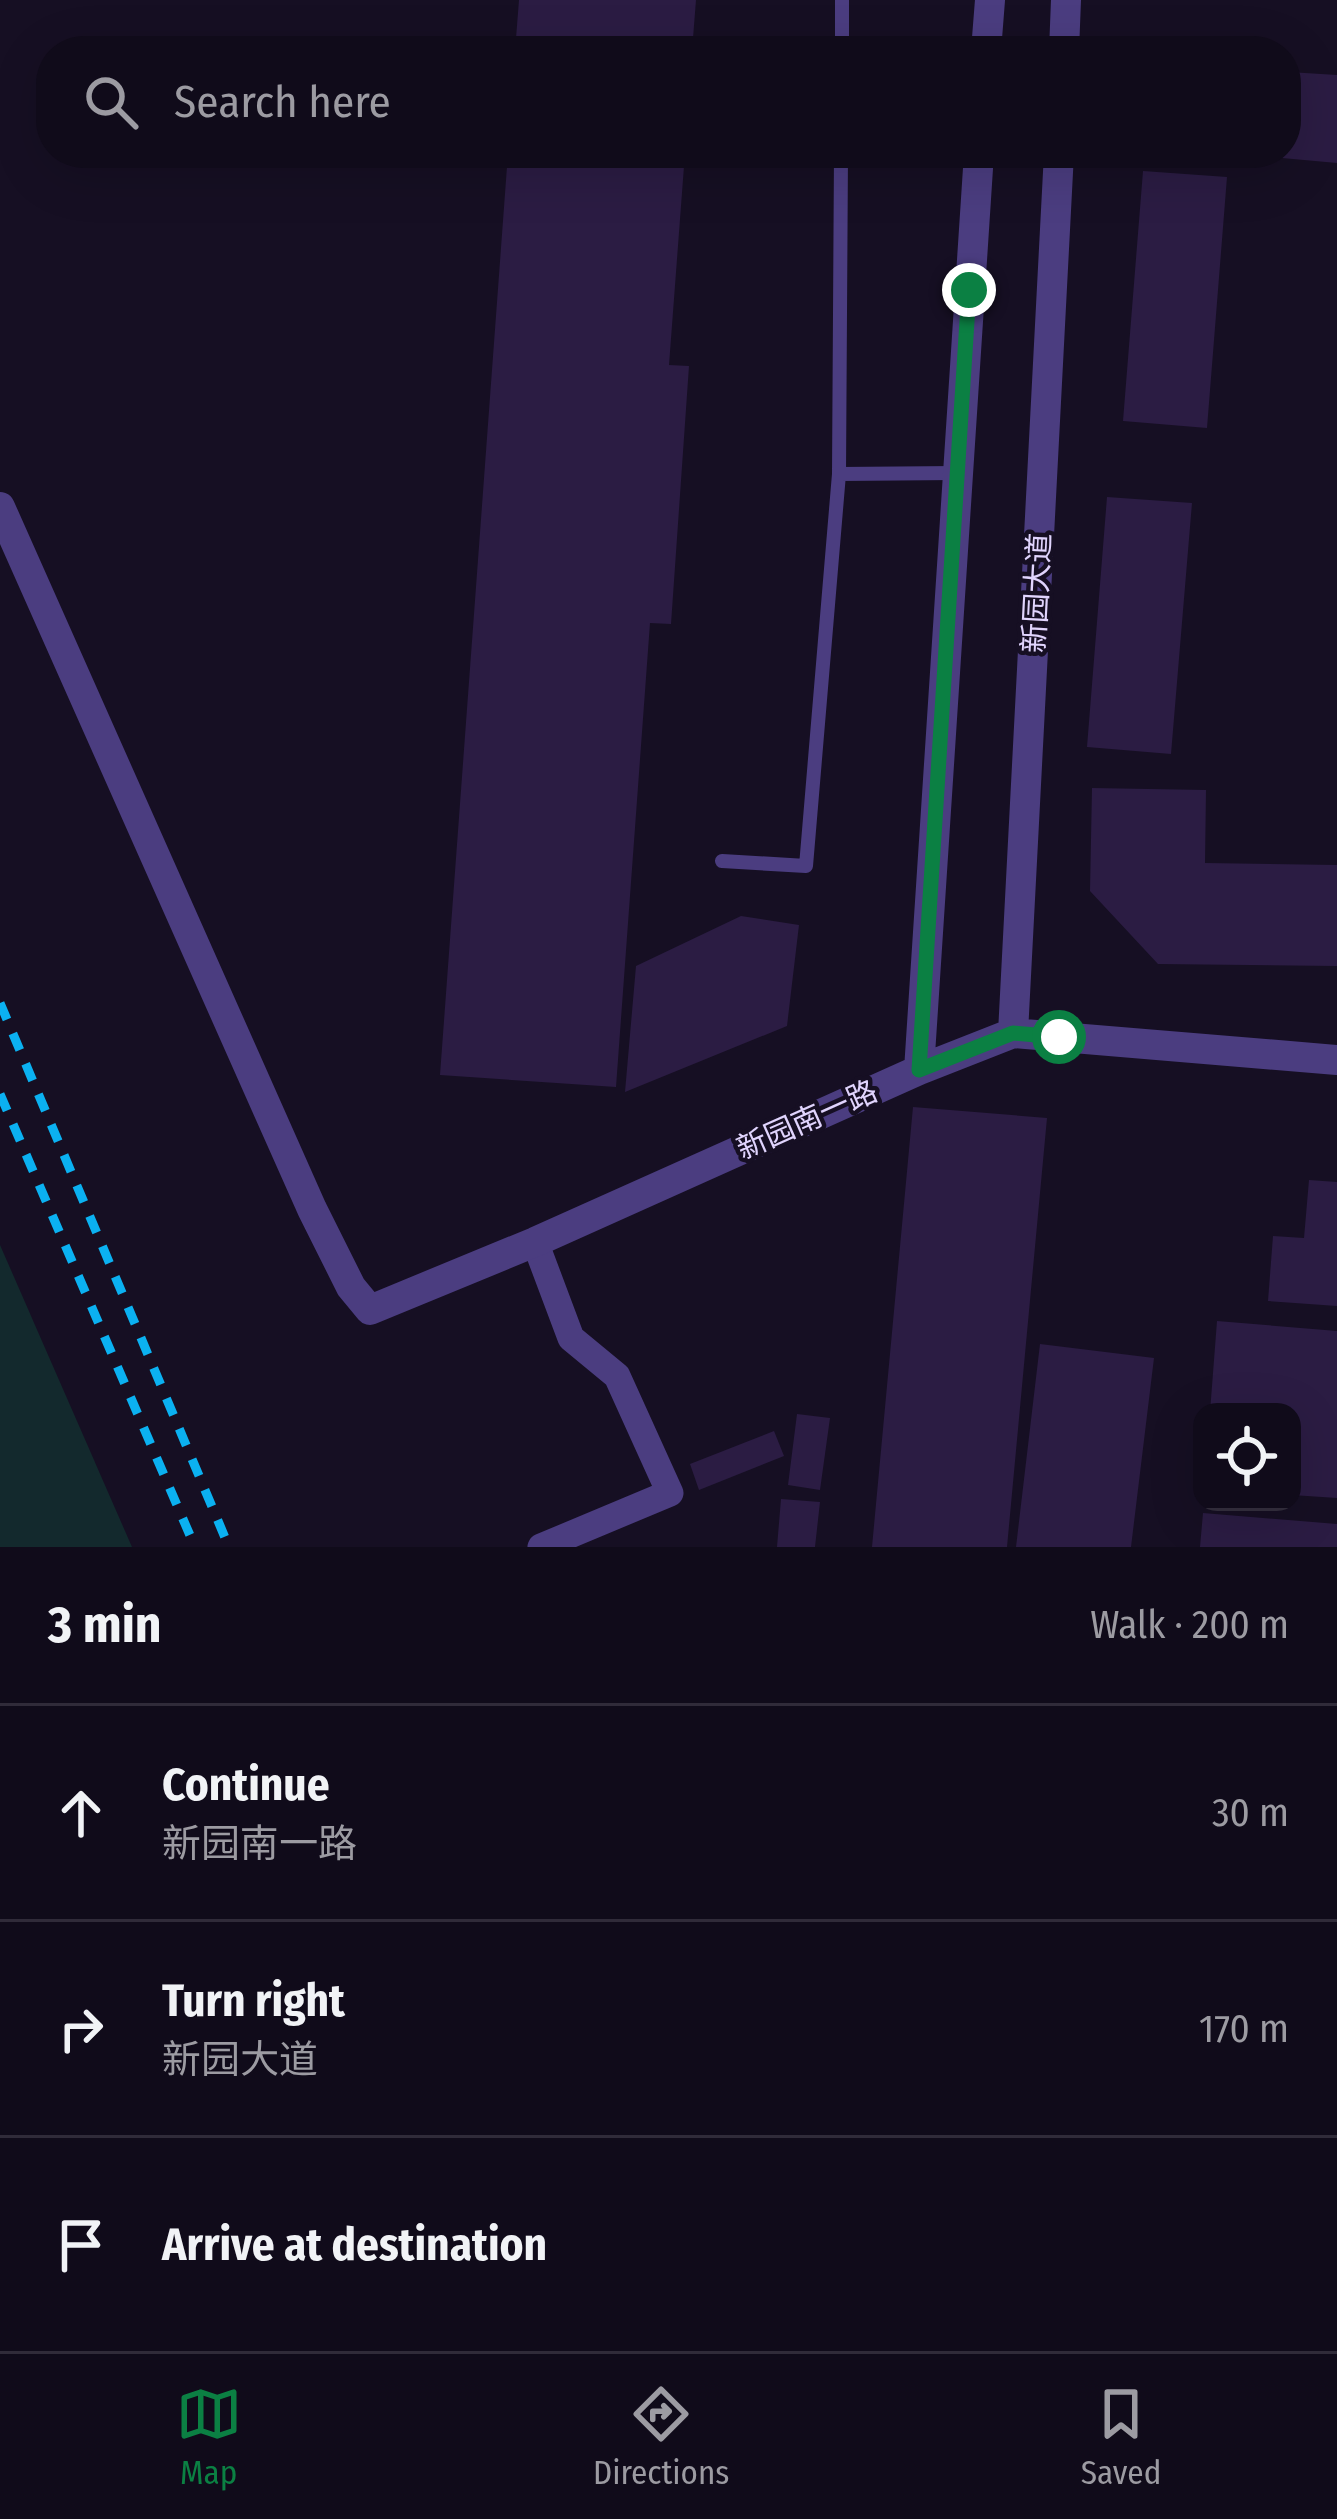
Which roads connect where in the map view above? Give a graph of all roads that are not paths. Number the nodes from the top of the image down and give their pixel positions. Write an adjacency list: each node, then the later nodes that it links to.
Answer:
1 (842, 0): 4 (lane)
2 (990, 0): 5 (street)
3 (1066, 0): 6 (street)
4 (842, 36)
5 (987, 36)
6 (1065, 36)
7 (841, 168): 11 (lane)
8 (978, 168): 10 (street)
9 (1058, 168): 14 (street, 新园大道)
10 (956, 473): 11 (lane); 16 (street)
11 (839, 474): 13 (lane)
12 (0, 507): 17 (street, 新园南一路)
13 (722, 861)
14 (1013, 1033): 15 (street, 新园南一路); 16 (street, 新园南一路)
15 (1337, 1060)
16 (919, 1070): 17 (street, 新园南一路)
17 (535, 1242): 18 (street)
18 (541, 1547)

